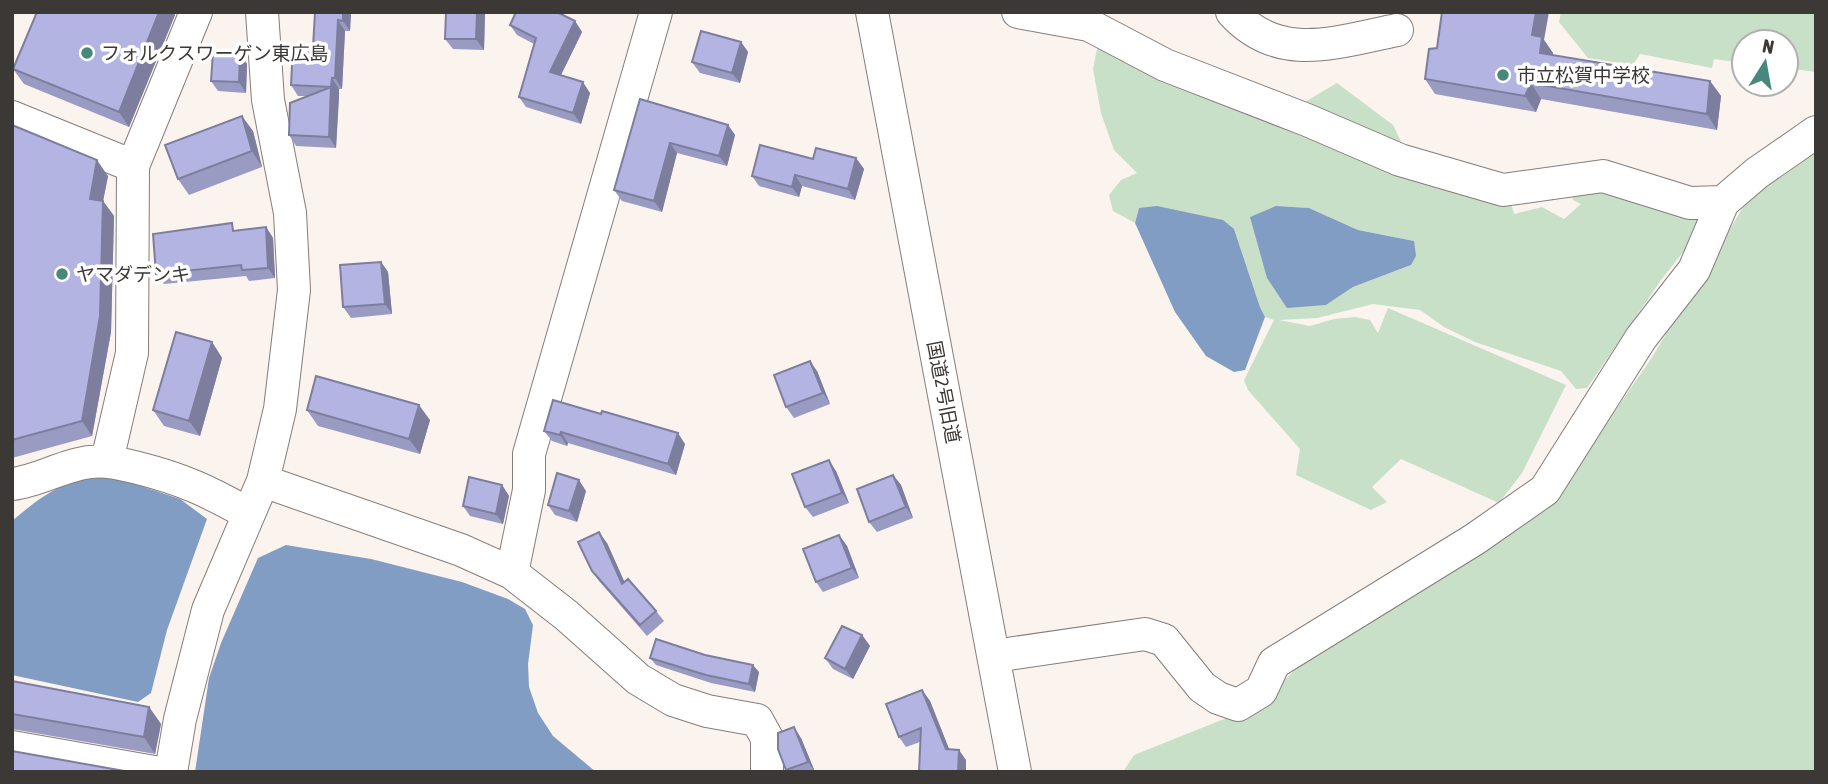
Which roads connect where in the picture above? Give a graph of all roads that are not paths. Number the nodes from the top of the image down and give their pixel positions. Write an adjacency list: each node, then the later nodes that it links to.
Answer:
1 (196, 12): 10 (street)
2 (262, 12): 13 (street)
3 (656, 12): 16 (street)
4 (872, 12): 17 (street, 国道2号旧道)
5 (1018, 12): 11 (street)
6 (1232, 12): 7 (street)
7 (1397, 30)
8 (12, 117): 10 (street)
9 (1816, 132): 11 (street)
10 (133, 166): 12 (street)
11 (1723, 202): 17 (street)
12 (107, 461): 14 (street); 15 (street)
13 (262, 481): 15 (street); 16 (street)
14 (12, 484)
15 (247, 513): 20 (street)
16 (512, 573): 21 (street)
17 (995, 656): 22 (street, 国道2号旧道)
18 (12, 747): 19 (street)
19 (154, 772)
20 (171, 772)
21 (767, 772)
22 (1015, 772)

